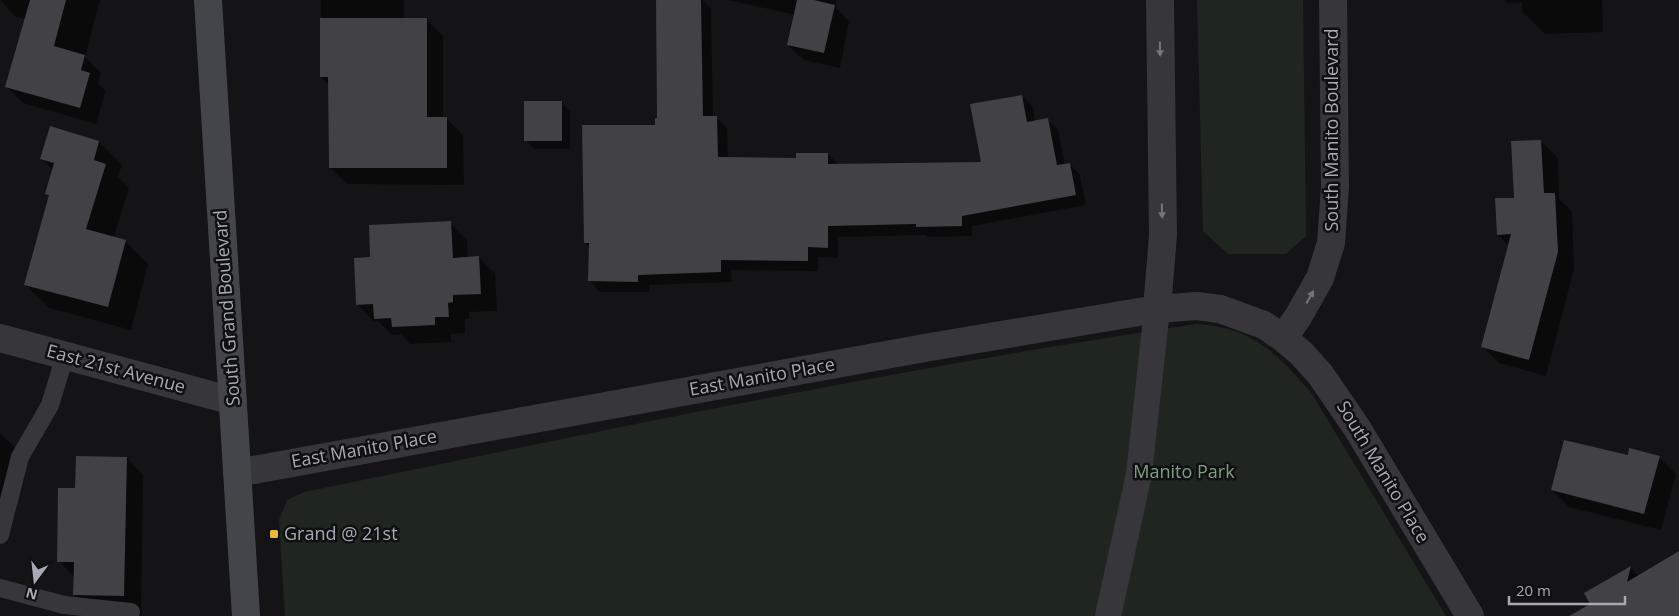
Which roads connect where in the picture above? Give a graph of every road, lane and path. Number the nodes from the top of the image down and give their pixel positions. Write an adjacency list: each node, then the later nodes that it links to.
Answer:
1 (208, 0): 8 (main road, South Grand Boulevard)
2 (1160, 0): 4 (street, one-way to 4)
3 (1333, 0): 6 (street, South Manito Boulevard, one-way to 3)
4 (1158, 308): 6 (street, East Manito Place); 9 (street, East Manito Place); 14 (street)
5 (0, 338): 7 (street, East 21st Avenue)
6 (1283, 338): 15 (street, South Manito Place)
7 (65, 356): 8 (street, East 21st Avenue); 10 (lane)
8 (233, 401): 9 (main road, South Grand Boulevard)
9 (236, 473): 13 (main road, South Grand Boulevard)
10 (0, 535)
11 (0, 588): 12 (lane)
12 (131, 612)
13 (246, 616)
14 (1108, 616)
15 (1470, 616)

